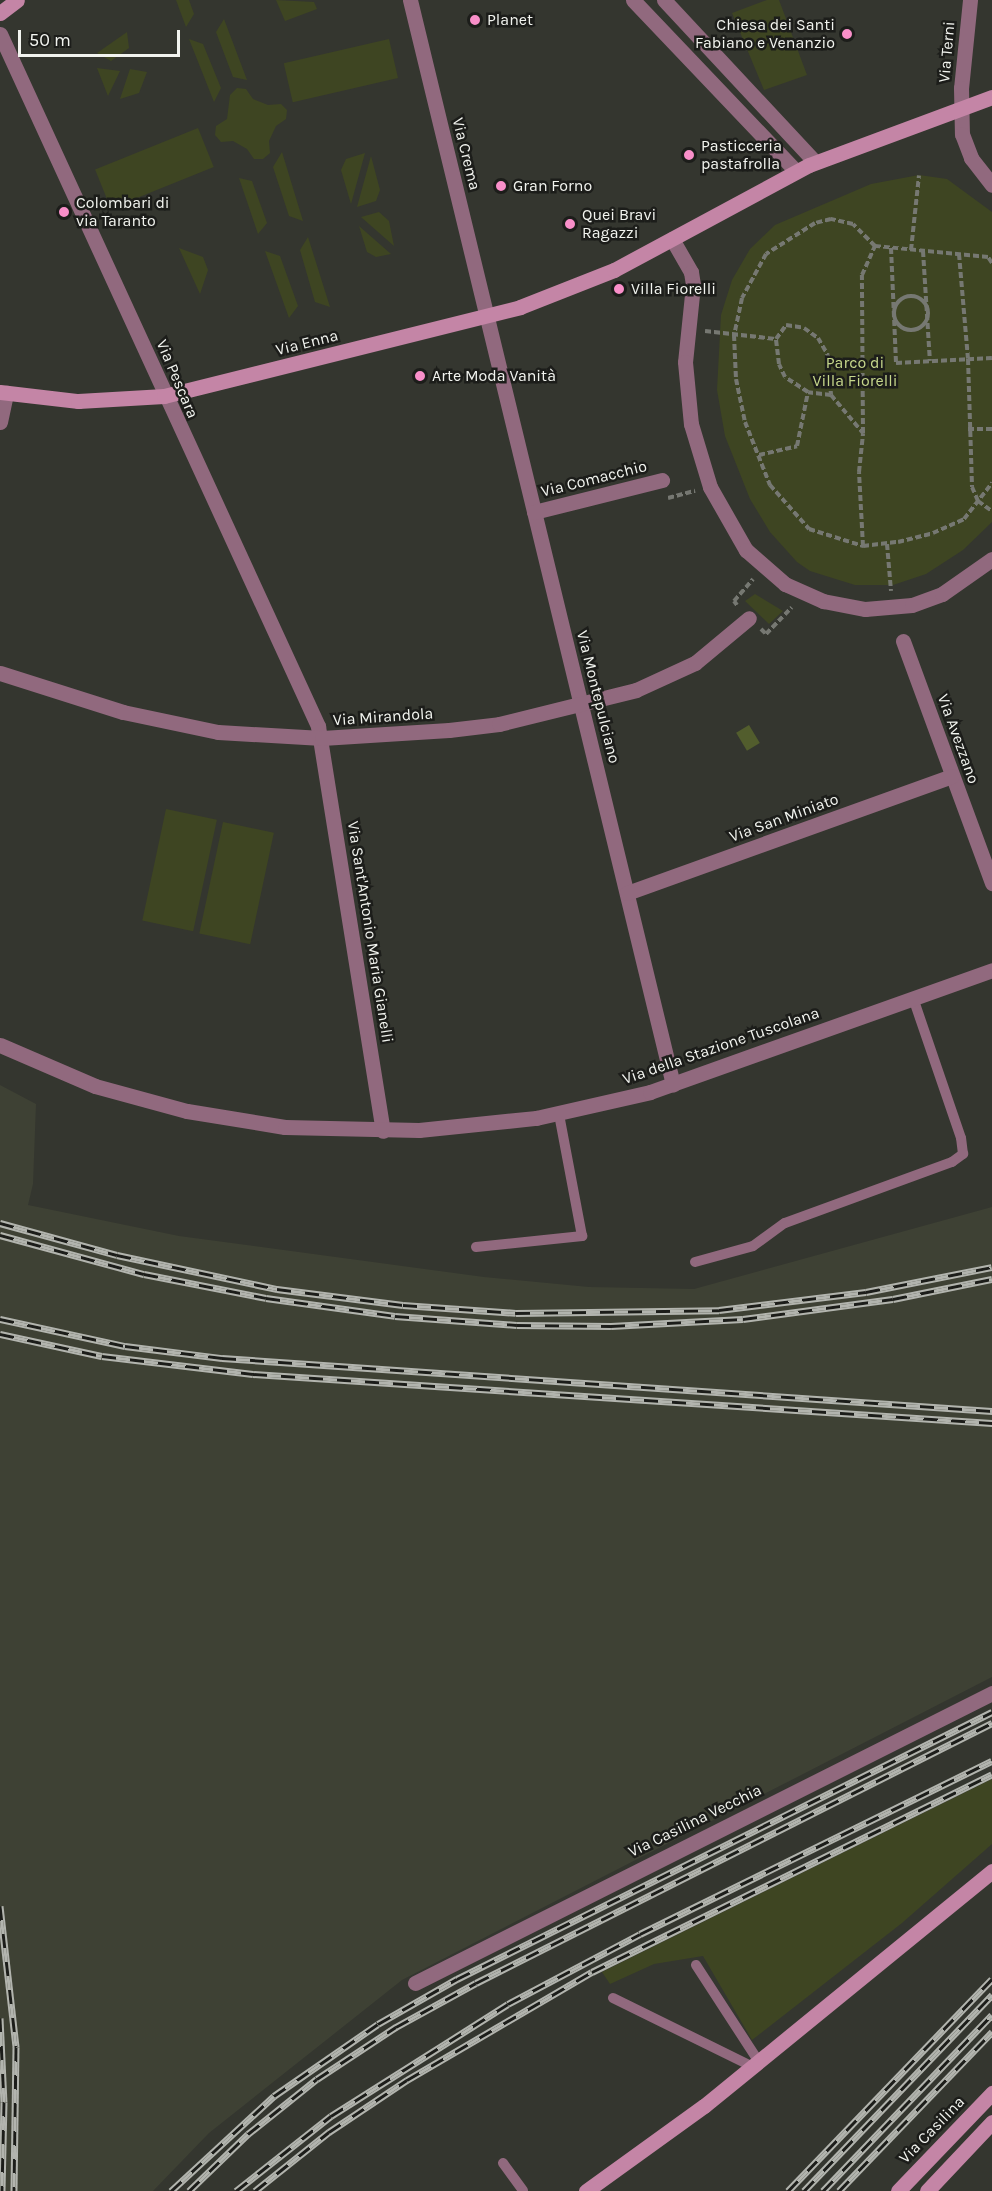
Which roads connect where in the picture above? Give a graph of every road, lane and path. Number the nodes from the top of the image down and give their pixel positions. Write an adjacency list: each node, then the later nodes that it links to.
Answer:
1 (17, 0): 6 (main road)
2 (410, 0): 23 (street, Via Crema)
3 (633, 0): 11 (street)
4 (664, 0): 10 (street)
5 (970, 0): 9 (street, Via Terni)
6 (0, 13)
7 (0, 34): 33 (street, Via Pescara)
8 (992, 97): 9 (main road, Via Enna)
9 (960, 108): 10 (main road, Via Enna); 13 (street, Via Terni)
10 (815, 162): 11 (main road, Via Enna)
11 (796, 171): 14 (main road, Via Enna)
12 (919, 175): 17 (path)
13 (992, 185)
14 (672, 239): 23 (main road, Via Enna); 24 (street)
15 (875, 246): 16 (path); 25 (path); 37 (path)
16 (891, 248): 17 (path); 21 (path)
17 (911, 250): 18 (path)
18 (923, 251): 19 (path); 22 (path)
19 (959, 254): 20 (path); 28 (path)
20 (992, 263)
21 (894, 312): 22 (path); 22 (path); 29 (path)
22 (927, 316): 29 (path)
23 (488, 317): 33 (main road, Via Enna); 44 (street, Via Montepulciano)
24 (688, 329): 25 (path); 41 (street)
25 (734, 335): 26 (path); 38 (path)
26 (776, 339): 30 (path); 32 (path)
27 (992, 358): 28 (path)
28 (969, 359): 29 (path); 35 (path)
29 (930, 361)
30 (808, 392): 32 (path); 38 (path)
31 (3, 393): 33 (main road, Via Enna); 34 (street)
32 (831, 395): 37 (path)
33 (164, 396): 55 (street, Via Pescara)
34 (0, 422)
35 (968, 429): 36 (path); 42 (path)
36 (992, 429)
37 (863, 433): 46 (path)
38 (759, 456): 46 (path)
39 (662, 480): 41 (path); 44 (street, Via Comacchio)
40 (992, 483): 42 (path)
41 (710, 487): 48 (street)
42 (978, 501): 43 (path); 45 (path)
43 (992, 511)
44 (534, 512): 54 (street, Via Montepulciano)
45 (887, 544): 46 (path); 50 (path)
46 (863, 546)
47 (992, 559): 50 (street)
48 (764, 567): 49 (street); 51 (path)
49 (804, 593): 50 (street); 51 (path)
50 (892, 608)
51 (749, 618): 54 (street, Via Mirandola)
52 (903, 641): 56 (street, Via Avezzano)
53 (0, 673): 55 (street, Via Mirandola)
54 (581, 705): 55 (street, Via Mirandola); 58 (street, Via Montepulciano)
55 (322, 738): 64 (street, Via Sant'Antonio Maria Gianelli)
56 (952, 776): 57 (street, Via Avezzano); 58 (street, Via San Miniato)
57 (992, 883)
58 (627, 893): 62 (street, Via Montepulciano)
59 (992, 970): 60 (street, Via della Stazione Tuscolana)
60 (913, 998): 62 (street, Via della Stazione Tuscolana); 66 (lane)
61 (0, 1046): 64 (street, Via della Stazione Tuscolana)
62 (674, 1084): 63 (street, Via della Stazione Tuscolana)
63 (559, 1114): 64 (street, Via della Stazione Tuscolana); 65 (lane)
64 (383, 1131)
65 (476, 1247)
66 (695, 1262)
67 (992, 1693): 70 (street, Via Casilina Vecchia)
68 (992, 1871): 72 (main road)
69 (696, 1965): 72 (lane)
70 (416, 1983)
71 (613, 1998): 72 (lane)
72 (756, 2064): 77 (main road)
73 (992, 2093): 78 (main road, Via Casilina)
74 (992, 2122): 79 (main road)
75 (503, 2163): 76 (lane)
76 (523, 2191)
77 (586, 2191)
78 (898, 2191)
79 (927, 2191)

